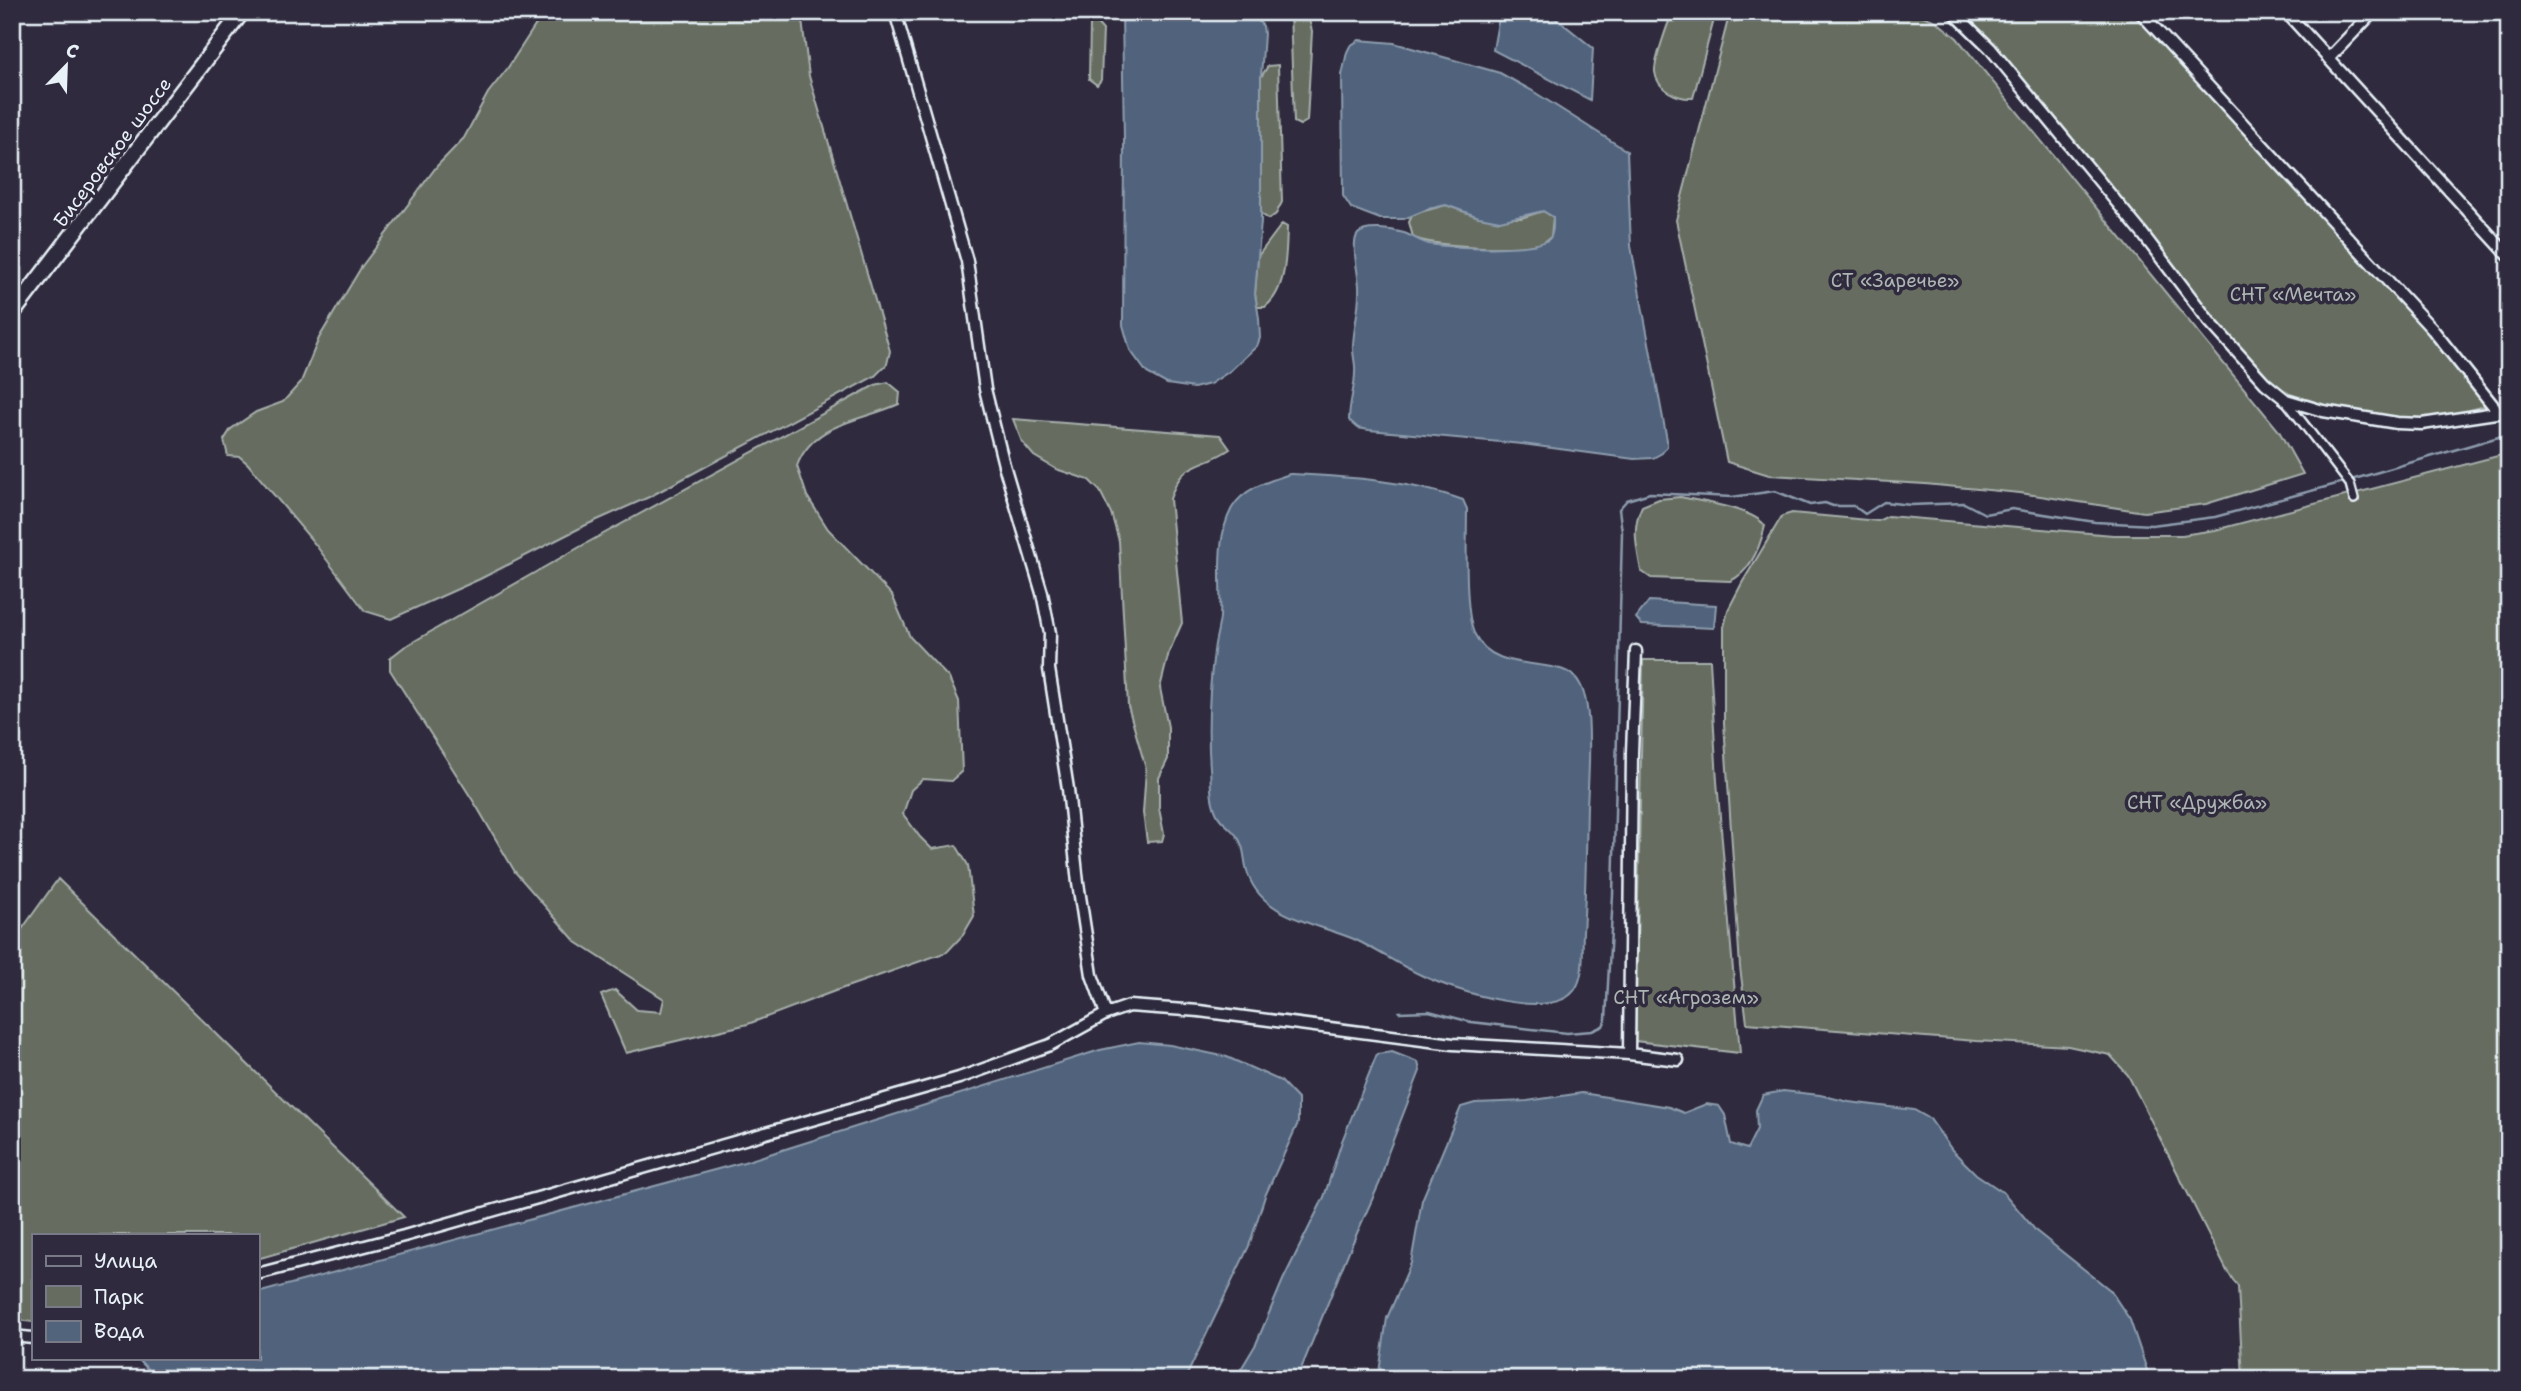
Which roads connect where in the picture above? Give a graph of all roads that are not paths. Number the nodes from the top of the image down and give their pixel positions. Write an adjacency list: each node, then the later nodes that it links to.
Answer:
1 (242, 12): 9 (main road, Бисеровское шоссе)
2 (895, 12): 14 (street)
3 (1952, 12): 10 (street)
4 (2140, 12): 11 (street)
5 (2286, 12): 7 (street)
6 (2373, 12): 7 (street)
7 (2329, 58): 8 (street)
8 (2509, 256)
9 (12, 314)
10 (2286, 400): 11 (street); 12 (street)
11 (2504, 412)
12 (2354, 499)
13 (1636, 651): 15 (street)
14 (1106, 1014): 15 (street); 17 (street)
15 (1629, 1054): 16 (street)
16 (1678, 1060)
17 (259, 1274)
18 (12, 1336): 19 (street)
19 (32, 1338)

